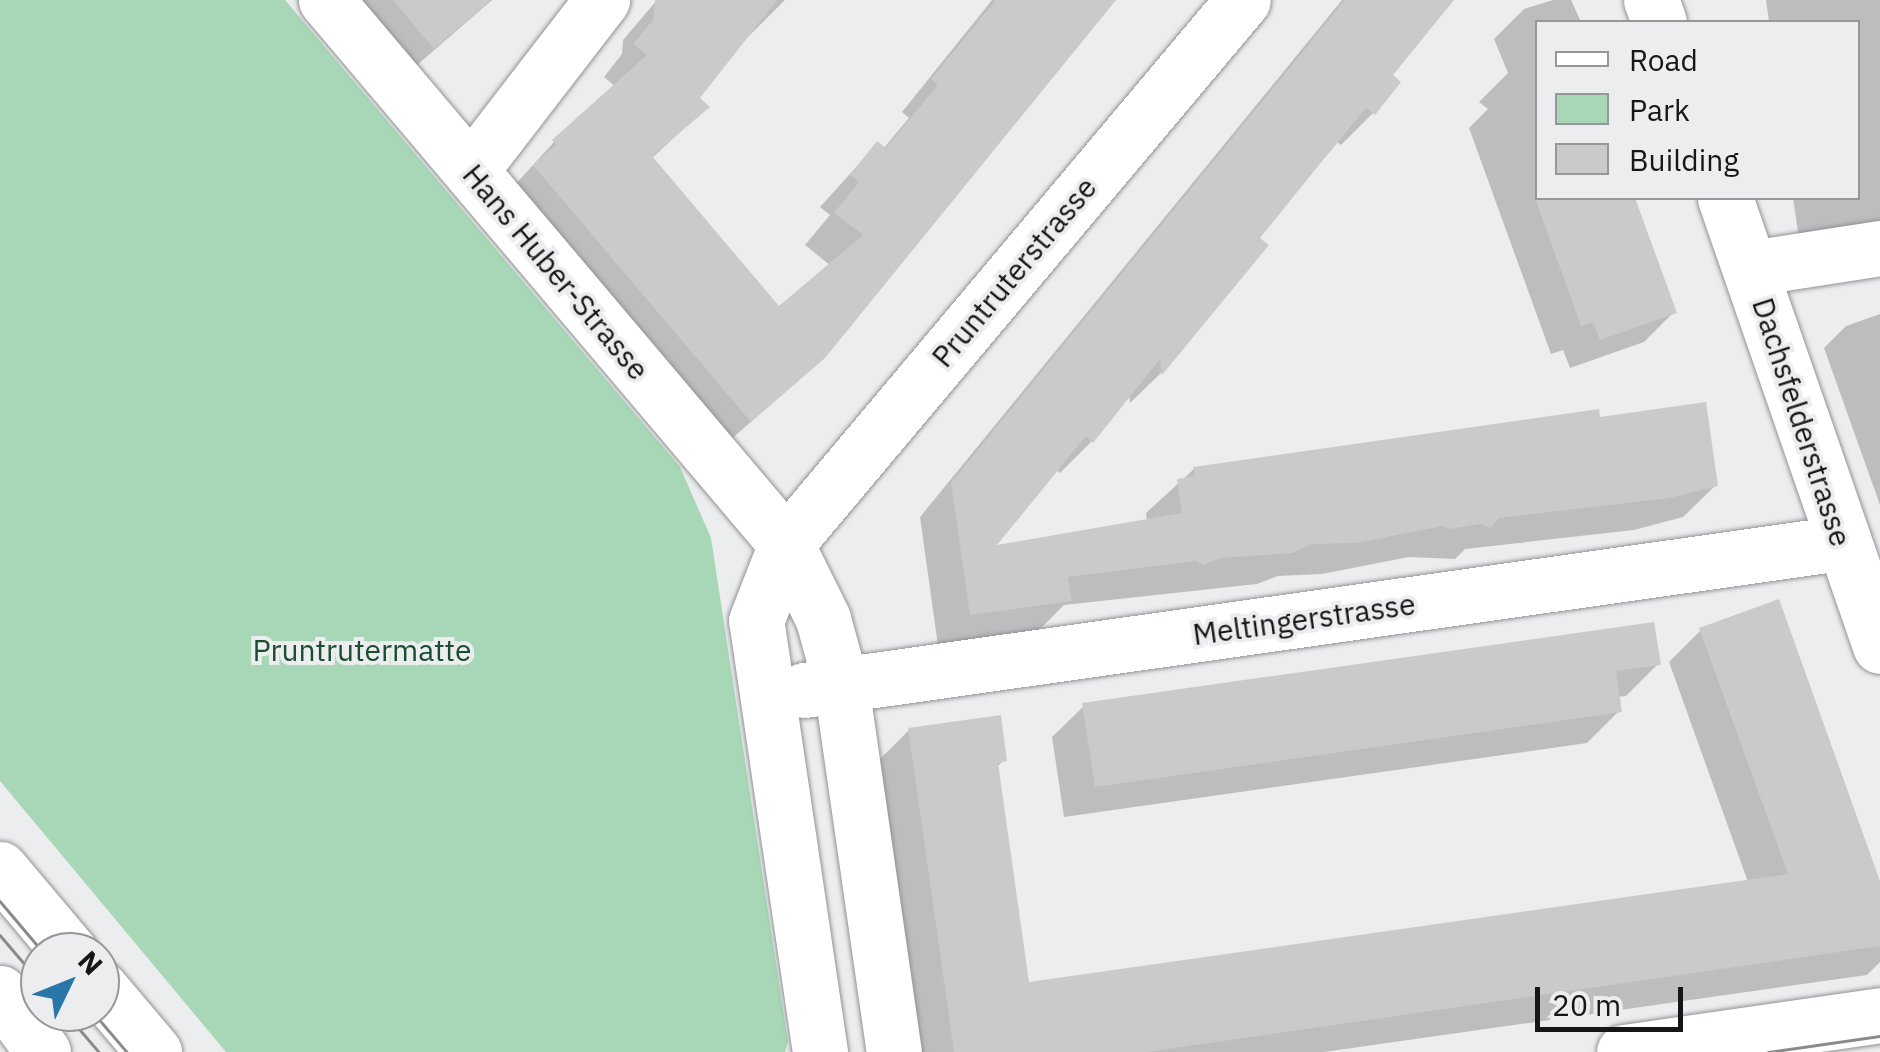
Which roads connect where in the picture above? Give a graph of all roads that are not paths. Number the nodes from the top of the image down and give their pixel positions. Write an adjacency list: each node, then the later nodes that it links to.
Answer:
1 (326, 0): 4 (street, Hans Huber-Strasse)
2 (602, 0): 4 (street)
3 (1243, 0): 9 (street, Pruntruterstrasse)
4 (470, 170): 9 (street, Hans Huber-Strasse)
5 (1726, 200): 7 (street, Dachsfelderstrasse)
6 (1880, 248): 7 (street)
7 (1752, 268): 8 (street, Dachsfelderstrasse)
8 (1841, 543): 10 (street, Dachsfelderstrasse); 11 (street, Meltingerstrasse)
9 (786, 544): 11 (street); 12 (street, Pruntruterstrasse)
10 (1880, 646)
11 (841, 685): 12 (street, Meltingerstrasse); 21 (street)
12 (768, 695): 20 (street, Pruntruterstrasse)
13 (0, 869): 14 (street)
14 (53, 932)
15 (0, 993): 18 (street)
16 (120, 1012): 19 (street)
17 (1880, 1015): 22 (street)
18 (43, 1052)
19 (154, 1052)
20 (820, 1052)
21 (894, 1052)
22 (1624, 1052)

